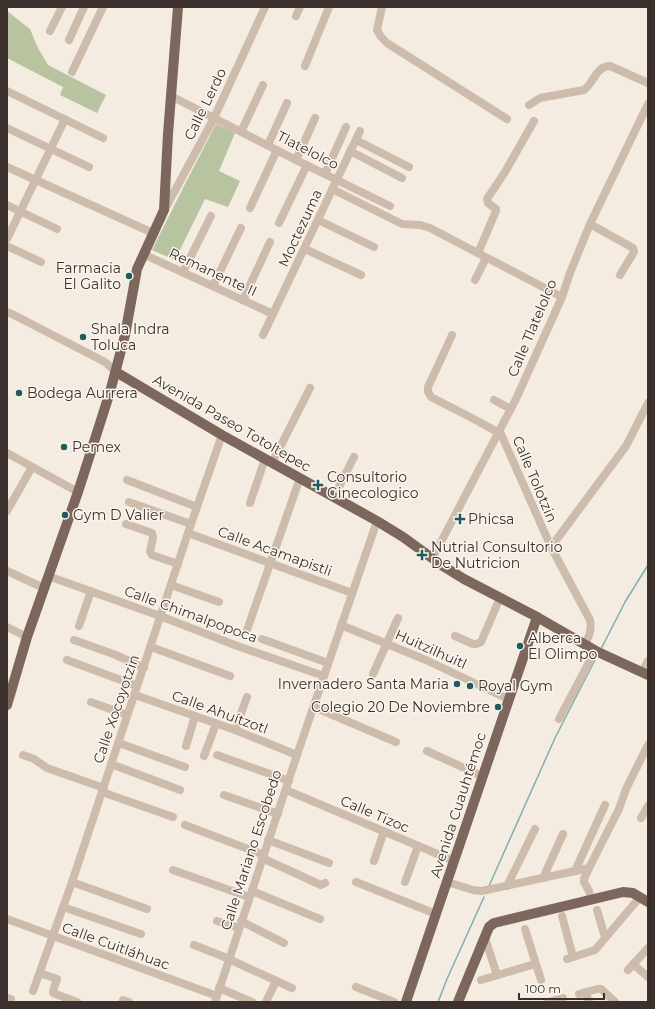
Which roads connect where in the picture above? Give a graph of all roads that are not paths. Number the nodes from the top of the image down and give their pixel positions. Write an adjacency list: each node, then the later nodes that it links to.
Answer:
1 (62, 7): 10 (street)
2 (84, 7): 11 (street)
3 (103, 7): 13 (street)
4 (178, 7): 17 (main road)
5 (265, 7): 21 (street, Calle Lerdo)
6 (300, 7): 9 (street)
7 (329, 7): 12 (street)
8 (382, 7): 24 (street)
9 (296, 16)
10 (50, 31)
11 (69, 40)
12 (305, 66)
13 (72, 72)
14 (648, 83): 20 (street)
15 (263, 84): 29 (street)
16 (7, 91): 23 (street)
17 (171, 96): 21 (street, Tlatelolco); 49 (main road)
18 (287, 104): 32 (street)
19 (648, 104): 54 (street, Calle Tlatelolco)
20 (529, 105)
21 (214, 118): 29 (street, Tlatelolco); 49 (street, Calle Lerdo)
22 (315, 118): 36 (street)
23 (65, 119): 30 (street); 33 (street)
24 (506, 119)
25 (534, 121): 63 (street)
26 (7, 128): 33 (street)
27 (346, 128): 41 (street)
28 (360, 131): 31 (street, Moctezuma)
29 (241, 132): 32 (street, Tlatelolco)
30 (103, 138)
31 (356, 140): 35 (street, Moctezuma); 38 (street)
32 (268, 145): 34 (street, Tlatelolco)
33 (51, 149): 40 (street); 44 (street)
34 (277, 150): 36 (street, Tlatelolco); 48 (street)
35 (350, 151): 42 (street); 43 (street, Moctezuma)
36 (296, 160): 37 (street, Tlatelolco)
37 (307, 165): 41 (street, Tlatelolco); 53 (street)
38 (409, 166)
39 (7, 167): 44 (street)
40 (89, 167)
41 (325, 174): 43 (street, Tlatelolco)
42 (402, 178)
43 (337, 180): 45 (street, Moctezuma); 47 (street, Tlatelolco)
44 (35, 181): 50 (street); 57 (street)
45 (332, 190): 52 (street, Moctezuma); 63 (street)
46 (7, 205): 50 (street)
47 (390, 206)
48 (250, 208)
49 (164, 210): 57 (main road)
50 (21, 212): 56 (street); 58 (street)
51 (211, 216): 67 (street)
52 (318, 220): 61 (street); 62 (street, Moctezuma)
53 (279, 223)
54 (590, 224): 69 (street); 72 (street, Calle Tlatelolco)
55 (241, 228): 71 (street)
56 (57, 229)
57 (153, 233): 64 (main road)
58 (7, 239)
59 (270, 242): 73 (street)
60 (7, 246): 66 (street)
61 (374, 247)
62 (304, 249): 68 (street); 75 (street, Moctezuma)
63 (478, 253): 65 (street)
64 (143, 254): 67 (street, Remanente II); 78 (main road)
65 (486, 258): 70 (street); 72 (street)
66 (41, 262)
67 (183, 272): 71 (street, Remanente II)
68 (361, 275)
69 (620, 275)
70 (475, 280)
71 (212, 286): 73 (street, Remanente II)
72 (562, 297): 82 (street, Calle Tlatelolco)
73 (243, 300): 75 (street, Remanente II)
74 (7, 312): 78 (street)
75 (273, 314): 76 (street, Moctezuma)
76 (263, 335)
77 (452, 335): 83 (street)
78 (116, 372): 84 (main road, Avenida Paseo Totoltepec); 91 (main road)
79 (310, 388): 87 (street)
80 (494, 400): 82 (street)
81 (648, 403): 101 (street)
82 (511, 409): 83 (street, Calle Tlatelolco)
83 (499, 432): 101 (street, Calle Tolotzin); 102 (street, Calle Tlatelolco)
84 (222, 435): 87 (main road, Avenida Paseo Totoltepec); 95 (street, Calle Xocoyotzin)
85 (7, 453): 88 (street)
86 (354, 457): 92 (street)
87 (268, 461): 89 (main road, Avenida Paseo Totoltepec); 94 (street)
88 (32, 467): 91 (street); 96 (street)
89 (300, 478): 92 (main road, Avenida Paseo Totoltepec); 103 (street)
90 (127, 480): 95 (street)
91 (78, 492): 106 (main road)
92 (334, 497): 97 (main road, Avenida Paseo Totoltepec)
93 (129, 502): 99 (street)
94 (250, 503)
95 (198, 507): 99 (street, Calle Xocoyotzin)
96 (7, 511)
97 (377, 521): 102 (main road, Avenida Paseo Totoltepec); 110 (street, Calle Mariano Escobedo)
98 (126, 524): 104 (street)
99 (191, 524): 100 (street, Calle Xocoyotzin)
100 (188, 533): 103 (street, Calle Acamapistli); 104 (street, Calle Xocoyotzin)
101 (550, 547): 125 (street, Calle Tolotzin)
102 (432, 559): 111 (main road, Avenida Paseo Totoltepec)
103 (270, 563): 110 (street, Calle Acamapistli); 119 (street)
104 (178, 564): 107 (street, Calle Xocoyotzin)
105 (7, 571): 108 (street)
106 (48, 576): 108 (main road); 109 (street, Calle Chimalpopoca)
107 (171, 585): 112 (street); 113 (street, Calle Xocoyotzin)
108 (44, 588): 121 (main road)
109 (91, 591): 113 (street, Calle Chimalpopoca); 117 (street)
110 (352, 594): 116 (street, Calle Mariano Escobedo)
111 (500, 598): 114 (main road, Avenida Paseo Totoltepec); 120 (street)
112 (219, 602)
113 (160, 616): 126 (street, Calle Xocoyotzin); 135 (street, Calle Chimalpopoca)
114 (537, 617): 125 (main road, Avenida Paseo Totoltepec); 139 (main road, Avenida Cuauhtémoc)
115 (398, 618): 124 (street)
116 (341, 625): 124 (street, Huitzilhuitl); 130 (street, Calle Mariano Escobedo)
117 (79, 626)
118 (7, 627): 121 (street)
119 (247, 630)
120 (455, 636)
121 (27, 637): 141 (main road)
122 (262, 639): 130 (street)
123 (74, 640): 131 (street)
124 (386, 643): 132 (street); 139 (street, Huitzilhuitl)
125 (585, 645): 127 (main road, Avenida Paseo Totoltepec)
126 (150, 647): 131 (street, Calle Xocoyotzin); 134 (street)
127 (597, 652): 133 (main road, Avenida Paseo Totoltepec); 145 (street)
128 (67, 660): 136 (street)
129 (648, 661): 133 (street)
130 (328, 663): 135 (street, Calle Mariano Escobedo)
131 (144, 668): 136 (street, Calle Xocoyotzin)
132 (373, 674)
133 (645, 674)
134 (230, 676)
135 (324, 676): 142 (street, Calle Mariano Escobedo)
136 (137, 686): 137 (street, Calle Xocoyotzin)
137 (135, 695): 143 (street, Calle Xocoyotzin); 144 (street, Calle Ahuítzotl)
138 (247, 697): 147 (street)
139 (508, 699): 159 (main road, Avenida Cuauhtémoc)
140 (91, 702): 143 (street)
141 (7, 705)
142 (314, 707): 148 (street); 155 (street, Calle Mariano Escobedo)
143 (127, 715): 149 (street, Calle Xocoyotzin)
144 (195, 716): 146 (street, Calle Ahuítzotl); 151 (street)
145 (559, 719)
146 (216, 724): 147 (street, Calle Ahuítzotl); 156 (street)
147 (235, 730): 155 (street, Calle Ahuítzotl)
148 (396, 742)
149 (119, 743): 157 (street, Calle Xocoyotzin); 158 (street)
150 (648, 745): 180 (street)
151 (186, 746)
152 (427, 751): 159 (street)
153 (22, 755): 161 (street)
154 (217, 755): 160 (street)
155 (297, 755): 160 (street, Calle Mariano Escobedo)
156 (204, 756)
157 (111, 764): 161 (street, Calle Xocoyotzin); 162 (street)
158 (185, 767)
159 (482, 776): 178 (main road, Avenida Cuauhtémoc)
160 (289, 781): 163 (street, Calle Mariano Escobedo)
161 (103, 790): 168 (street); 184 (street, Calle Xocoyotzin)
162 (180, 790)
163 (286, 790): 167 (street, Calle Mariano Escobedo); 172 (street, Calle Tizoc)
164 (224, 795): 167 (street)
165 (605, 805): 182 (street)
166 (648, 806): 169 (street)
167 (278, 814): 174 (street, Calle Mariano Escobedo)
168 (173, 817)
169 (642, 818)
170 (184, 825): 176 (street)
171 (535, 829): 189 (street)
172 (384, 832): 175 (street, Calle Tizoc); 177 (street)
173 (563, 834): 183 (street)
174 (268, 840): 176 (street, Calle Mariano Escobedo); 179 (street)
175 (418, 846): 178 (street, Calle Tizoc); 186 (street)
176 (263, 856): 188 (street); 190 (street, Calle Mariano Escobedo)
177 (374, 861)
178 (454, 861): 187 (main road, Avenida Cuauhtémoc)
179 (329, 863)
180 (589, 868): 182 (street); 191 (street)
181 (173, 870): 190 (street)
182 (575, 871): 183 (street)
183 (543, 878): 189 (street)
184 (72, 882): 193 (street, Calle Xocoyotzin); 194 (street)
185 (356, 882): 196 (street)
186 (405, 882)
187 (447, 882): 189 (street); 196 (main road, Avenida Cuauhtémoc)
188 (325, 883)
189 (507, 886)
190 (250, 894): 198 (street); 201 (street, Calle Mariano Escobedo)
191 (592, 899): 192 (main road); 206 (main road)
192 (644, 900): 205 (street)
193 (63, 907): 203 (street); 204 (street, Calle Xocoyotzin)
194 (147, 909)
195 (597, 910): 205 (street)
196 (436, 914): 228 (main road, Avenida Cuauhtémoc)
197 (562, 916): 205 (street)
198 (320, 918)
199 (7, 919): 204 (street, Calle Cuitláhuac)
200 (217, 921): 201 (street)
201 (240, 925): 207 (street); 210 (street, Calle Mariano Escobedo)
202 (525, 929): 211 (street)
203 (141, 934)
204 (53, 936): 212 (street, Calle Xocoyotzin); 223 (street, Calle Cuitláhuac)
205 (605, 937)
206 (485, 938): 213 (street); 229 (main road)
207 (284, 943)
208 (194, 945): 210 (street)
209 (648, 948): 214 (street)
210 (229, 959): 217 (street); 219 (street, Calle Mariano Escobedo)
211 (536, 964): 213 (street); 216 (street)
212 (40, 973): 221 (street, Calle Xocoyotzin); 224 (street)
213 (497, 975): 215 (street)
214 (648, 977)
215 (481, 980)
216 (541, 980)
217 (276, 981): 220 (street); 226 (street)
218 (356, 987): 227 (street)
219 (220, 988): 223 (street, Calle Mariano Escobedo); 225 (street)
220 (292, 988)
221 (33, 991)
222 (563, 998): 230 (street)
223 (216, 999)
224 (77, 1002)
225 (252, 1002)
226 (266, 1002)
227 (394, 1002)
228 (406, 1002)
229 (458, 1002)
230 (548, 1002)
231 (589, 1002): 232 (street)
232 (615, 1002)

